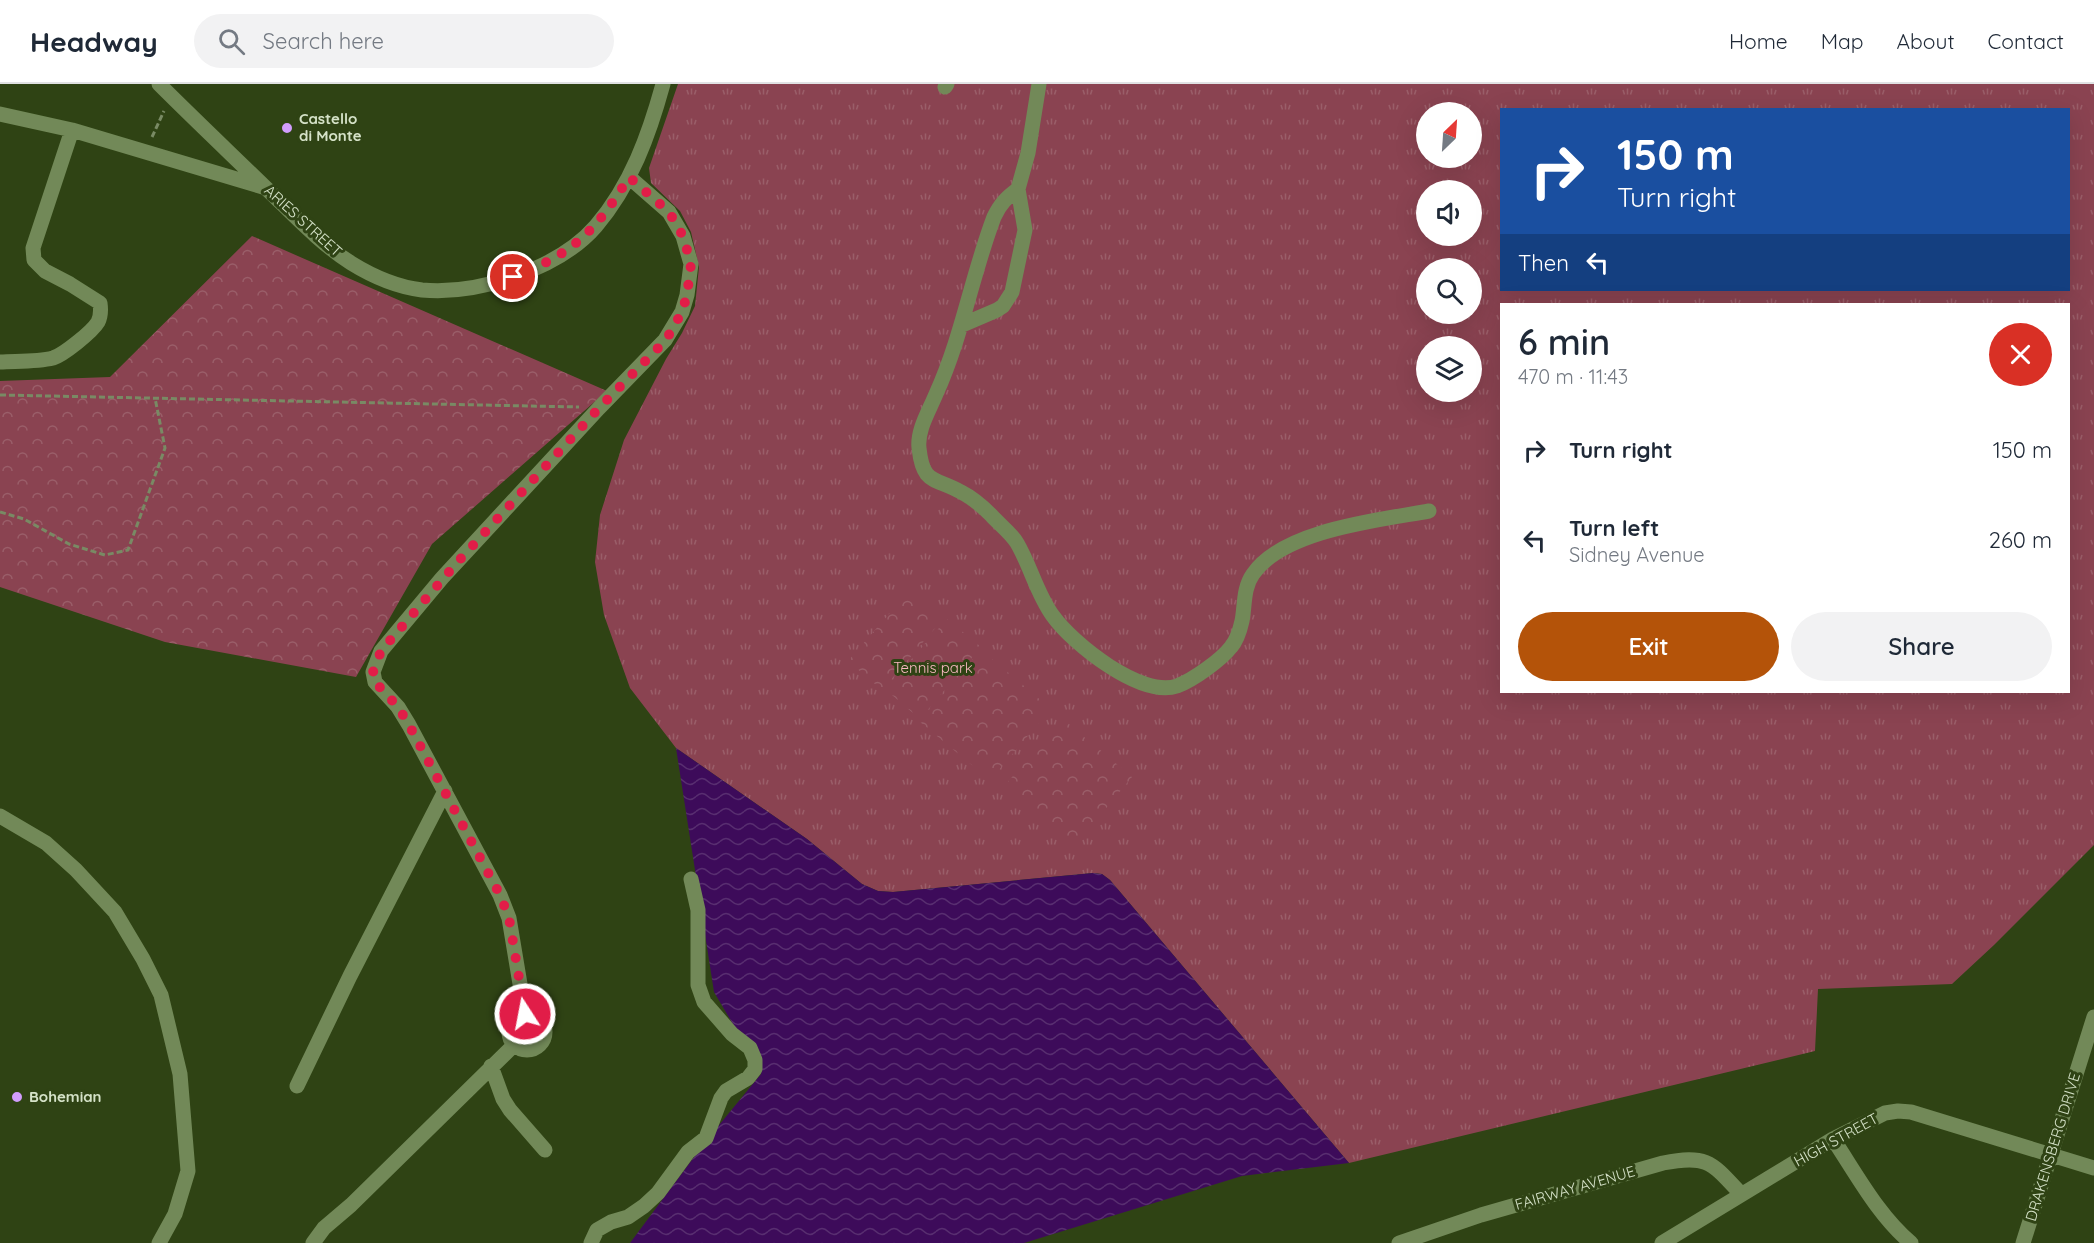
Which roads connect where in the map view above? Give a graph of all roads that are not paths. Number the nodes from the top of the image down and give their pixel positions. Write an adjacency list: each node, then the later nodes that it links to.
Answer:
1 (159, 84): 7 (street, ARIES STREET)
2 (663, 84): 6 (street, ARIES STREET)
3 (1039, 84): 8 (street)
4 (0, 114): 5 (street)
5 (72, 130): 7 (street); 10 (street)
6 (629, 177): 7 (street, ARIES STREET); 12 (street)
7 (266, 188)
8 (1018, 189): 9 (street); 9 (street)
9 (962, 325): 11 (street)
10 (0, 362)
11 (1429, 511)
12 (445, 791): 15 (street); 19 (street)
13 (0, 816): 25 (street)
14 (691, 879): 27 (street)
15 (525, 1014): 17 (street); 17 (street)
16 (2094, 1017): 22 (street, DRAKENSBERG DRIVE)
17 (514, 1045): 18 (street)
18 (491, 1066): 21 (street); 26 (street)
19 (297, 1086)
20 (1833, 1139): 22 (street, HIGH STREET); 24 (street, HIGH STREET); 30 (street)
21 (545, 1150)
22 (2049, 1154): 23 (street, HIGH STREET); 31 (street, DRAKENSBERG DRIVE)
23 (2094, 1168)
24 (1741, 1194): 28 (street, FAIRWAY AVENUE); 29 (street, HIGH STREET)
25 (159, 1243)
26 (313, 1243)
27 (591, 1243)
28 (1399, 1243)
29 (1662, 1243)
30 (1911, 1243)
31 (2023, 1243)

